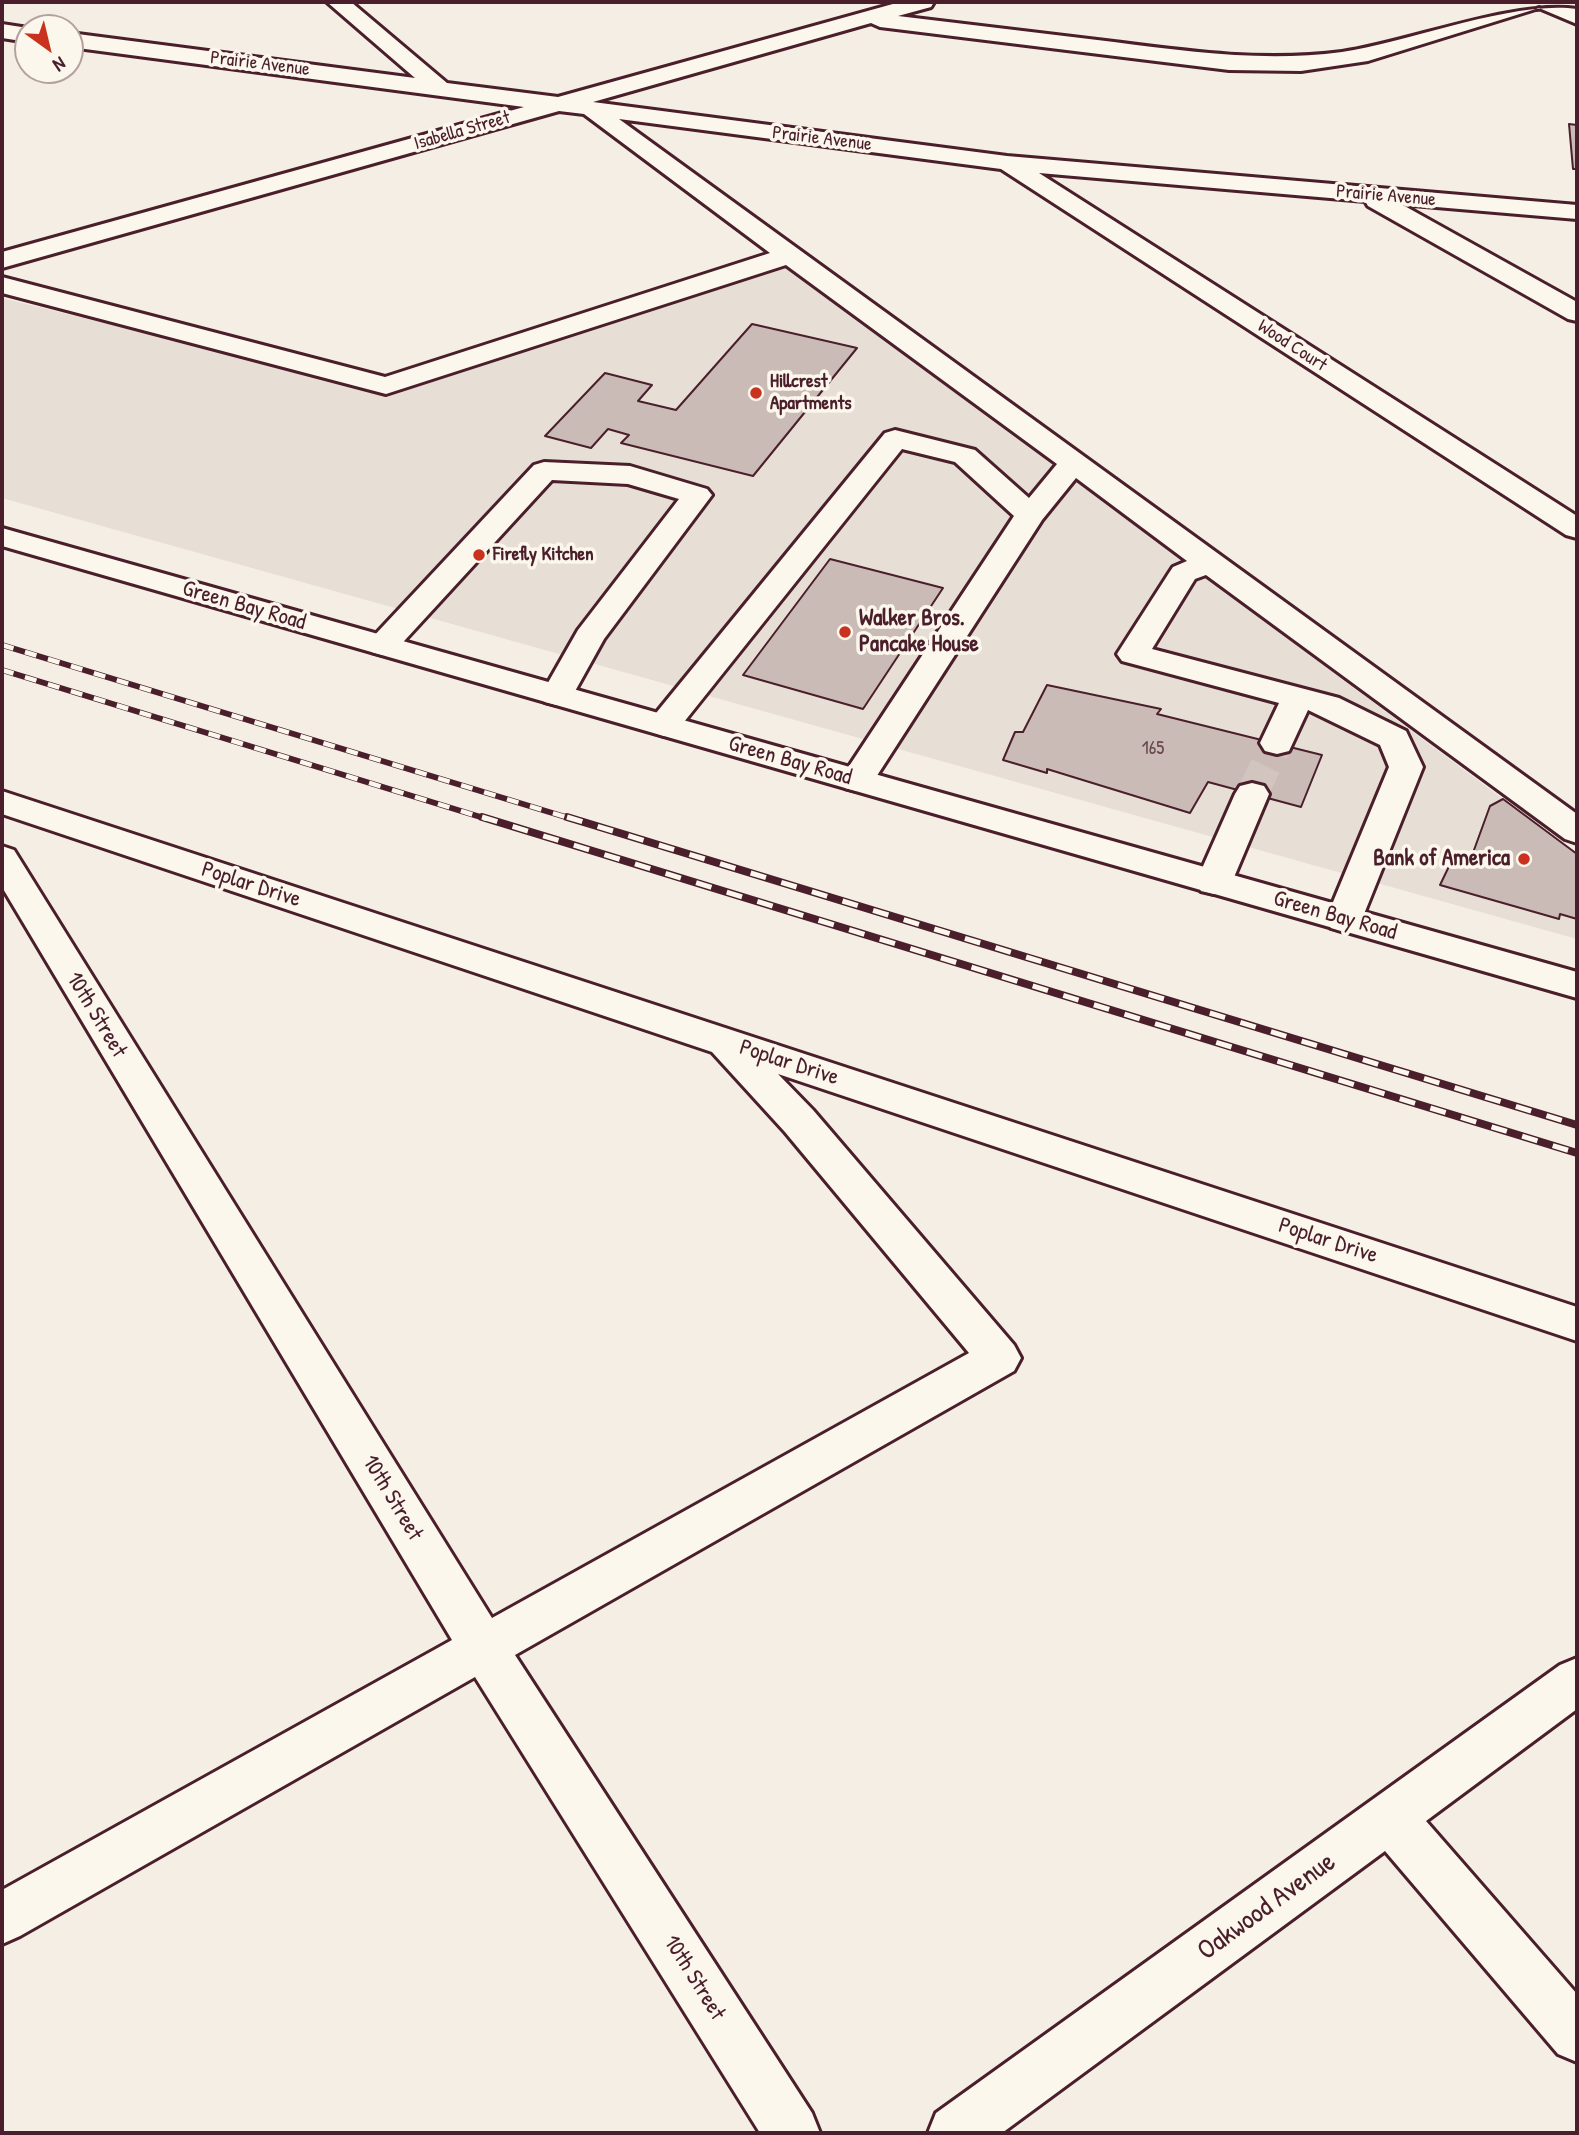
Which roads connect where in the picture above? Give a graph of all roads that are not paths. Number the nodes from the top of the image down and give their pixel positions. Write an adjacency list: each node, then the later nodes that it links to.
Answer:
1 (923, 2): 6 (street, Isabella Street)
2 (1535, 2): 6 (street)
3 (1544, 2): 5 (street)
4 (351, 5): 8 (street)
5 (1577, 17)
6 (864, 18): 9 (street, Isabella Street)
7 (84, 42): 8 (street, Prairie Avenue)
8 (439, 86): 9 (street, Prairie Avenue); 11 (street)
9 (559, 104): 10 (street, Prairie Avenue); 11 (street, Isabella Street)
10 (588, 108): 12 (street, Prairie Avenue); 17 (street)
11 (468, 129): 16 (street, Isabella Street)
12 (1007, 163): 13 (street, Prairie Avenue); 23 (street, Wood Court)
13 (1366, 194): 14 (street, Prairie Avenue); 20 (street)
14 (1577, 212)
15 (2, 237): 16 (street)
16 (51, 246): 18 (street, Isabella Street)
17 (790, 255): 19 (street); 21 (street)
18 (2, 260)
19 (2, 285)
20 (1577, 313)
21 (1073, 462): 22 (street); 25 (street)
22 (1030, 515): 29 (street); 31 (street)
23 (1577, 528)
24 (2, 537): 26 (street, Green Bay Road)
25 (1210, 562): 28 (street); 34 (street)
26 (383, 645): 27 (street, Green Bay Road); 27 (street)
27 (557, 695): 29 (street, Green Bay Road)
28 (1298, 697): 30 (street); 37 (street)
29 (664, 725): 31 (street, Green Bay Road)
30 (1277, 743)
31 (857, 780): 36 (street, Green Bay Road)
32 (1252, 794): 36 (street)
33 (2, 802): 39 (street, Poplar Drive)
34 (1577, 831)
35 (2, 858): 41 (street, 10th Street)
36 (1214, 882): 37 (street, Green Bay Road)
37 (1345, 919): 38 (street, Green Bay Road)
38 (1577, 985)
39 (724, 1041): 40 (street, Poplar Drive); 41 (street)
40 (1577, 1324)
41 (483, 1647): 44 (street); 46 (street, 10th Street)
42 (1577, 1681): 43 (street, Oakwood Avenue)
43 (1390, 1818): 45 (street); 47 (street, Oakwood Avenue)
44 (2, 1918)
45 (1577, 2035)
46 (792, 2133)
47 (956, 2133)

